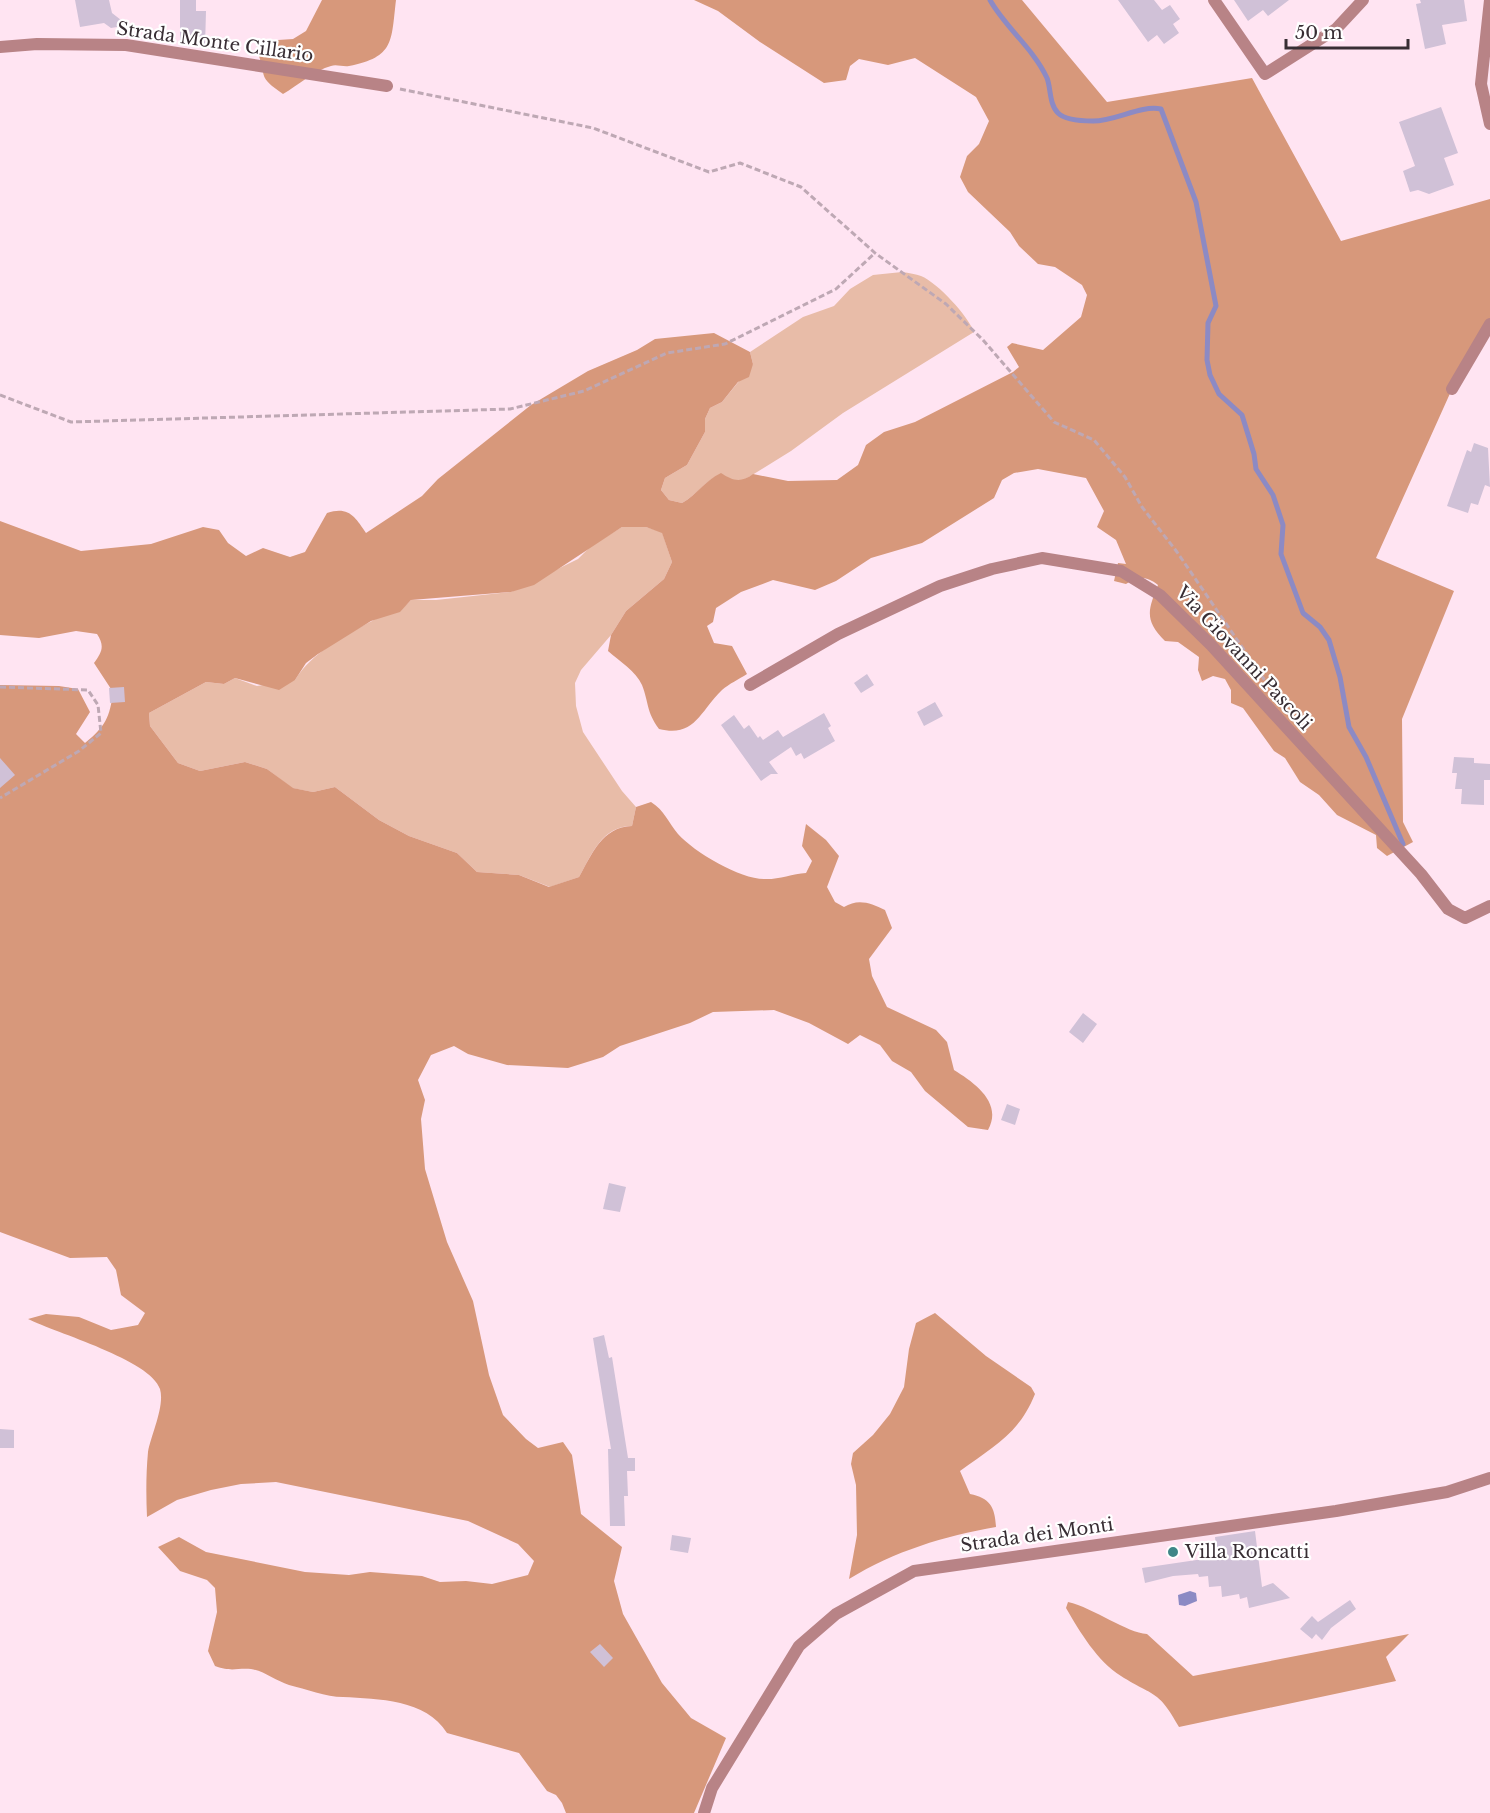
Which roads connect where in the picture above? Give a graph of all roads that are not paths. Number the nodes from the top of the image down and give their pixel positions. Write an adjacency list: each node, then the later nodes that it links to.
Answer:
1 (1214, 0): 2 (street)
2 (1364, 0)
3 (1490, 0): 6 (street)
4 (0, 47): 5 (street, Strada Monte Cillario)
5 (387, 86)
6 (1490, 124)
7 (1490, 324): 8 (street)
8 (1452, 389)
9 (750, 685): 10 (street, Via Giovanni Pascoli)
10 (1490, 906)
11 (1490, 1478): 12 (street, Strada dei Monti)
12 (704, 1813)

